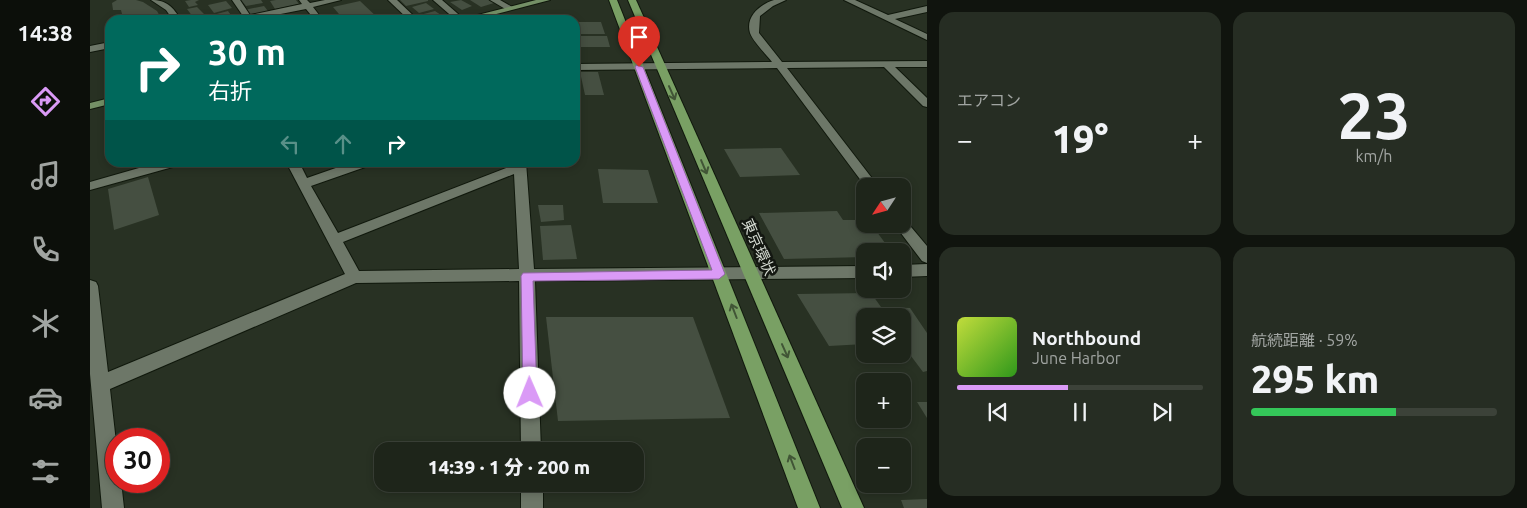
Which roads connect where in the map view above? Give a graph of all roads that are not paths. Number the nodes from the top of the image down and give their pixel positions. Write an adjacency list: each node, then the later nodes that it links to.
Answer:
1 (155, 0): 15 (street)
2 (236, 0): 16 (street)
3 (337, 0): 12 (street)
4 (392, 0): 19 (street)
5 (438, 0): 20 (street)
6 (494, 0): 13 (street)
7 (546, 0): 13 (main road)
8 (613, 0): 31 (highway)
9 (632, 0): 29 (highway, 東京環状)
10 (782, 0): 28 (street)
11 (848, 0): 22 (street)
12 (306, 3): 17 (street); 18 (street)
13 (510, 8): 21 (main road)
14 (927, 9): 22 (street)
15 (174, 15)
16 (246, 15)
17 (260, 15)
18 (315, 15)
19 (408, 15)
20 (456, 15)
21 (482, 15)
22 (887, 18): 23 (street)
23 (927, 37)
24 (105, 46): 25 (street)
25 (90, 49)
26 (886, 64): 27 (street); 28 (street); 33 (street)
27 (927, 64)
28 (779, 65): 29 (street); 40 (street)
29 (661, 66): 31 (street); 50 (highway, 東京環状, one-way to 50)
30 (580, 67): 31 (street)
31 (639, 67): 49 (highway)
32 (105, 102): 34 (main road)
33 (927, 104)
34 (90, 106)
35 (158, 167): 42 (street)
36 (295, 167): 41 (street)
37 (353, 167): 41 (street)
38 (515, 167): 44 (street)
39 (520, 167): 51 (street)
40 (866, 178)
41 (304, 184): 44 (street)
42 (90, 186)
43 (908, 233): 45 (street)
44 (334, 240): 52 (street)
45 (927, 257)
46 (927, 270): 47 (street)
47 (911, 271)
48 (856, 272): 50 (street)
49 (719, 274): 50 (street); 51 (street); 59 (highway, one-way to 49)
50 (751, 274): 60 (highway, 東京環状, one-way to 60)
51 (527, 276): 52 (street); 55 (street)
52 (354, 277): 54 (street)
53 (90, 286): 54 (street)
54 (100, 384): 57 (street)
55 (531, 442)
56 (532, 492): 58 (street)
57 (113, 508)
58 (532, 508)
59 (809, 508)
60 (854, 508)

